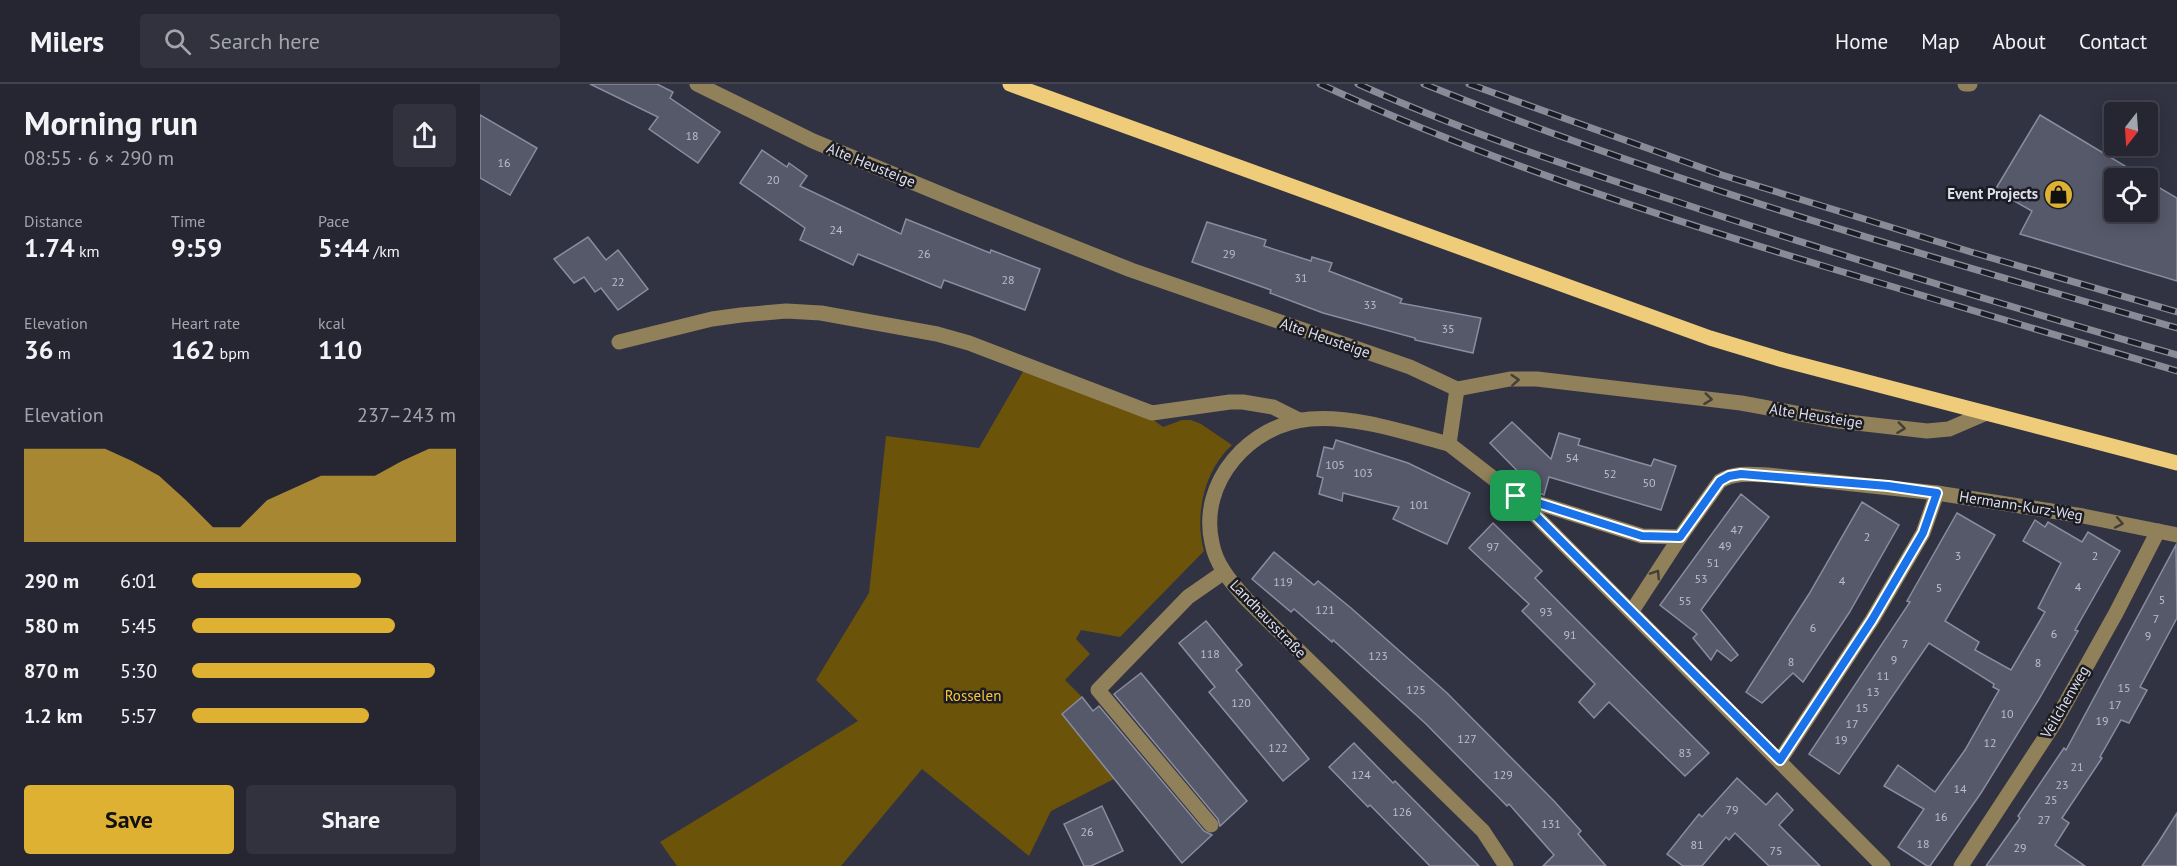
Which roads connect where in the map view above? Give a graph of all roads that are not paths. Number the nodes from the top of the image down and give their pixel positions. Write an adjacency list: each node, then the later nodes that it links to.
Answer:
1 (697, 84): 6 (street, Alte Heusteige)
2 (1010, 84): 7 (main road)
3 (1965, 84): 4 (street)
4 (1970, 84)
5 (619, 342): 8 (street)
6 (1457, 389): 7 (street, Alte Heusteige, one-way to 7); 9 (street)
7 (1986, 413): 10 (main road)
8 (1299, 420): 9 (street, Landhausstraße); 16 (street, Landhausstraße)
9 (1449, 444): 12 (street, Landhausstraße)
10 (2177, 463)
11 (1937, 493): 13 (street, Hermann-Kurz-Weg, one-way to 13); 15 (street, Hermann-Kurz-Weg); 18 (street)
12 (1516, 496): 15 (street); 17 (street, Landhausstraße)
13 (2158, 531): 14 (street, Hermann-Kurz-Weg); 22 (street, Veilchenweg)
14 (2177, 535)
15 (1680, 537): 17 (street, Hermann-Kurz-Weg, one-way to 15)
16 (1224, 572): 19 (street); 20 (street, Landhausstraße)
17 (1632, 611): 18 (street, Landhausstraße)
18 (1780, 760): 21 (street, Landhausstraße)
19 (1211, 825)
20 (1506, 866)
21 (1883, 866)
22 (1960, 866)

